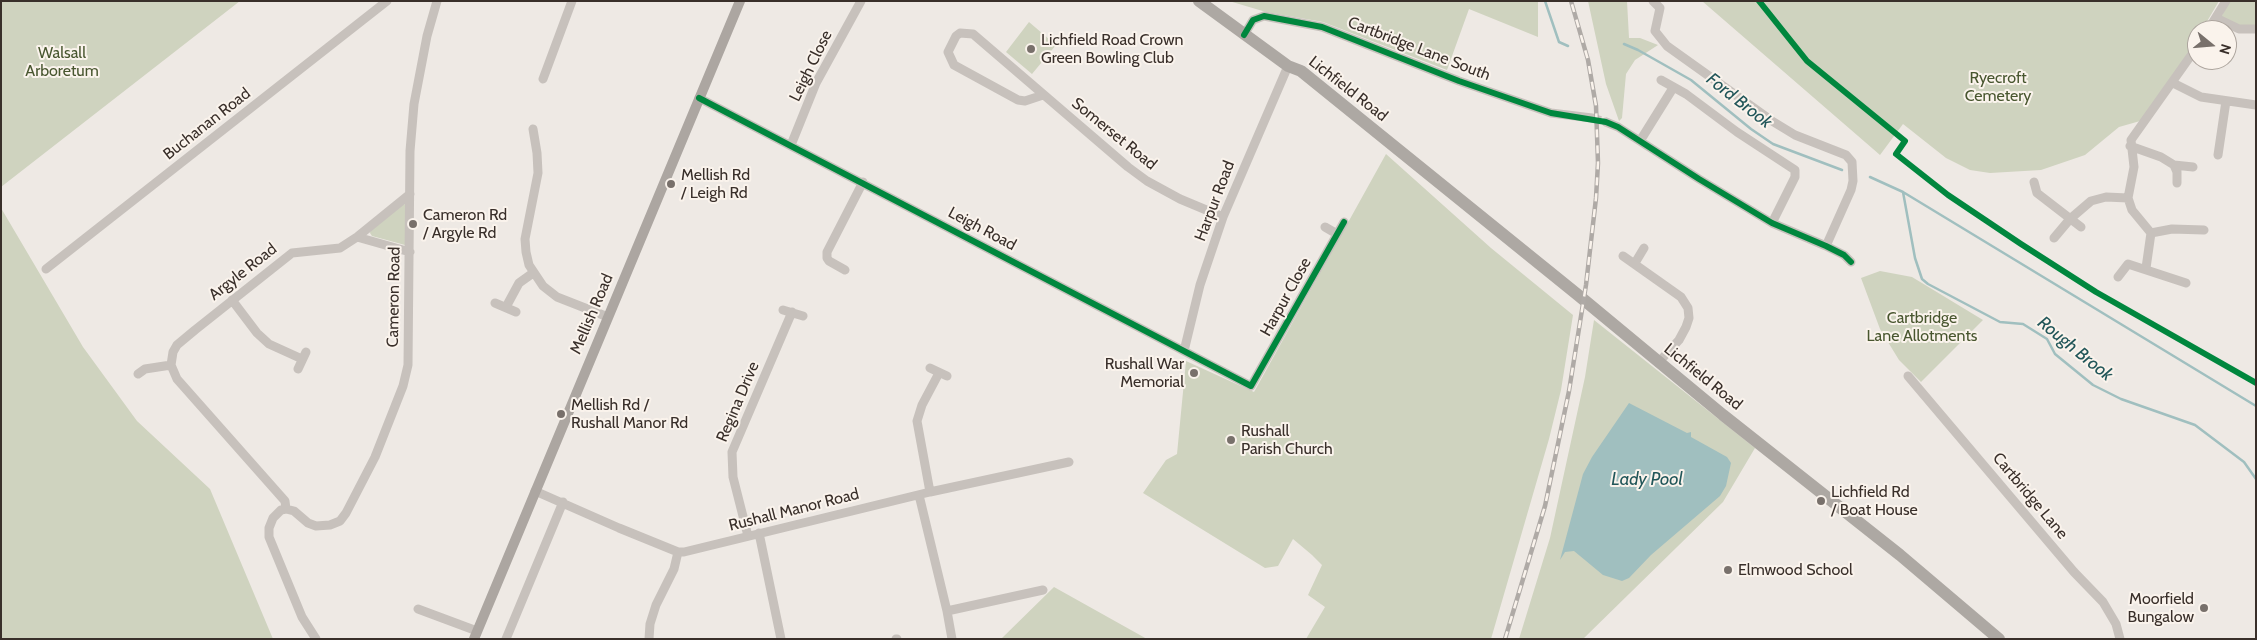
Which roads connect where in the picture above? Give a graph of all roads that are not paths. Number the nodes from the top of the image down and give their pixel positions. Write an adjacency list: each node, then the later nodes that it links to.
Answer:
1 (387, 1): 57 (street, Buchanan Road)
2 (437, 1): 36 (street, Cameron Road)
3 (572, 1): 14 (street)
4 (740, 1): 19 (main road, Mellish Road)
5 (861, 1): 28 (street, Leigh Close)
6 (1199, 1): 11 (highway, Lichfield Road)
7 (1652, 1): 49 (street)
8 (2226, 1): 9 (street)
9 (2216, 18): 10 (street)
10 (2256, 29)
11 (1244, 35): 13 (highway, Lichfield Road); 22 (street, Cartbridge Lane South)
12 (2187, 62): 16 (street)
13 (1288, 66): 38 (street, Harpur Road); 68 (highway, Lichfield Road)
14 (548, 76)
15 (1661, 80): 17 (street)
16 (2173, 82): 20 (street); 29 (street)
17 (1673, 88): 26 (street); 41 (street)
18 (1043, 95): 18 (street, Somerset Road); 38 (street, Somerset Road)
19 (699, 98): 28 (street, Leigh Road); 66 (main road, Mellish Road)
20 (2226, 101): 21 (street); 30 (street)
21 (2256, 106)
22 (1592, 118)
23 (1606, 122): 26 (street)
24 (533, 129): 27 (street)
25 (546, 141): 27 (street)
26 (1640, 141): 41 (street)
27 (536, 142): 58 (street)
28 (791, 145): 33 (street, Leigh Road)
29 (2130, 146): 31 (street); 37 (street)
30 (2218, 155)
31 (2174, 165): 32 (street); 35 (street)
32 (2193, 167)
33 (863, 182): 55 (street); 67 (street, Leigh Road)
34 (2034, 182): 39 (street)
35 (2177, 183)
36 (410, 194): 47 (street, Argyle Road); 51 (street, Cameron Road)
37 (2128, 198): 39 (street); 45 (street)
38 (1223, 218): 67 (street, Harpur Road)
39 (2070, 219): 43 (street); 48 (street)
40 (1344, 222): 46 (street, Harpur Close)
41 (1772, 223): 49 (street)
42 (1325, 227): 46 (street)
43 (2081, 227)
44 (2204, 230): 45 (street)
45 (2151, 233): 56 (street)
46 (1337, 234): 74 (street, Harpur Close)
47 (357, 237): 51 (street); 61 (street, Argyle Road)
48 (2054, 238)
49 (1826, 246): 53 (street)
50 (1644, 248): 54 (street)
51 (410, 252): 80 (street, Cameron Road)
52 (1624, 256): 54 (street)
53 (1851, 262)
54 (1635, 264): 68 (street)
55 (844, 268)
56 (2146, 268): 59 (street); 60 (street)
57 (46, 269)
58 (533, 273): 63 (street); 66 (street)
59 (2118, 277)
60 (2186, 283)
61 (232, 300): 69 (street, Argyle Road); 71 (street)
62 (494, 303): 63 (street)
63 (506, 307): 64 (street)
64 (516, 312)
65 (803, 316): 82 (street, Regina Drive)
66 (608, 317): 76 (main road, Mellish Road)
67 (1184, 351): 74 (street, Leigh Road)
68 (1658, 362): 93 (highway, Lichfield Road)
69 (171, 365): 70 (street); 80 (street)
70 (142, 369)
71 (298, 369)
72 (939, 372): 77 (street)
73 (1908, 376): 94 (street, Cartbridge Lane)
74 (1251, 386)
75 (1069, 462): 77 (street, Rushall Manor Road)
76 (535, 491): 79 (street); 87 (main road, Mellish Road)
77 (930, 492): 78 (street, Rushall Manor Road)
78 (919, 495): 81 (street, Rushall Manor Road); 86 (street)
79 (563, 502): 83 (street); 89 (street)
80 (286, 509): 88 (street)
81 (759, 533): 82 (street, Rushall Manor Road); 91 (street)
82 (748, 536): 83 (street, Rushall Manor Road)
83 (678, 552): 90 (street)
84 (1043, 590): 86 (street)
85 (418, 609): 87 (street)
86 (948, 611): 92 (street)
87 (476, 635)
88 (316, 639)
89 (506, 639)
90 (649, 639)
91 (781, 639)
92 (952, 639)
93 (1998, 639)
94 (2120, 639)

